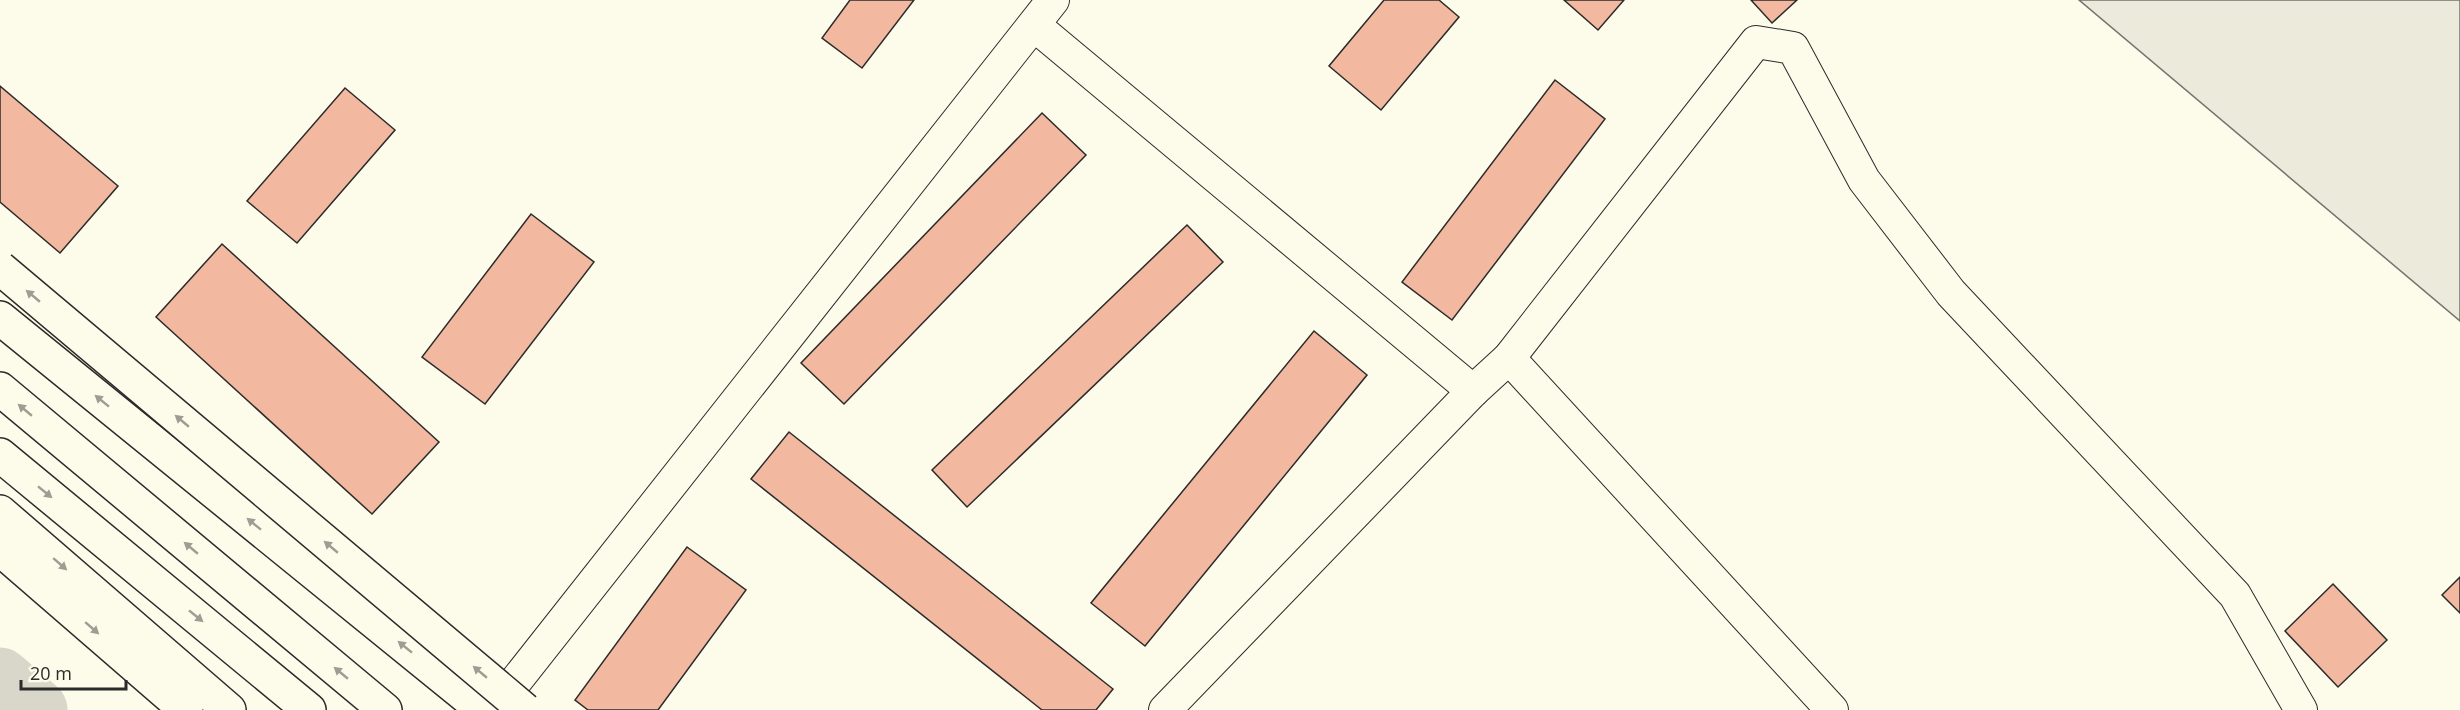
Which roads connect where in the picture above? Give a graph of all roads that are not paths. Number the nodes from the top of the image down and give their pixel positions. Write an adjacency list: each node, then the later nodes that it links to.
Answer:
1 (1053, 0): 2 (street)
2 (1034, 25): 7 (street); 16 (street)
3 (0, 268): 17 (main road, one-way to 3, bridge)
4 (0, 318): 15 (main road, one-way to 4)
5 (1509, 358): 7 (street); 19 (street); 20 (street)
6 (0, 389): 14 (main road, one-way to 6)
7 (1473, 391): 18 (street)
8 (0, 455): 13 (main road, one-way to 13)
9 (0, 512): 12 (main road, one-way to 12)
10 (0, 549): 11 (main road, one-way to 11)
11 (186, 710)
12 (229, 710)
13 (309, 710)
14 (386, 710)
15 (483, 710)
16 (494, 710)
17 (525, 710)
18 (1165, 710)
19 (1832, 710)
20 (2301, 710)

